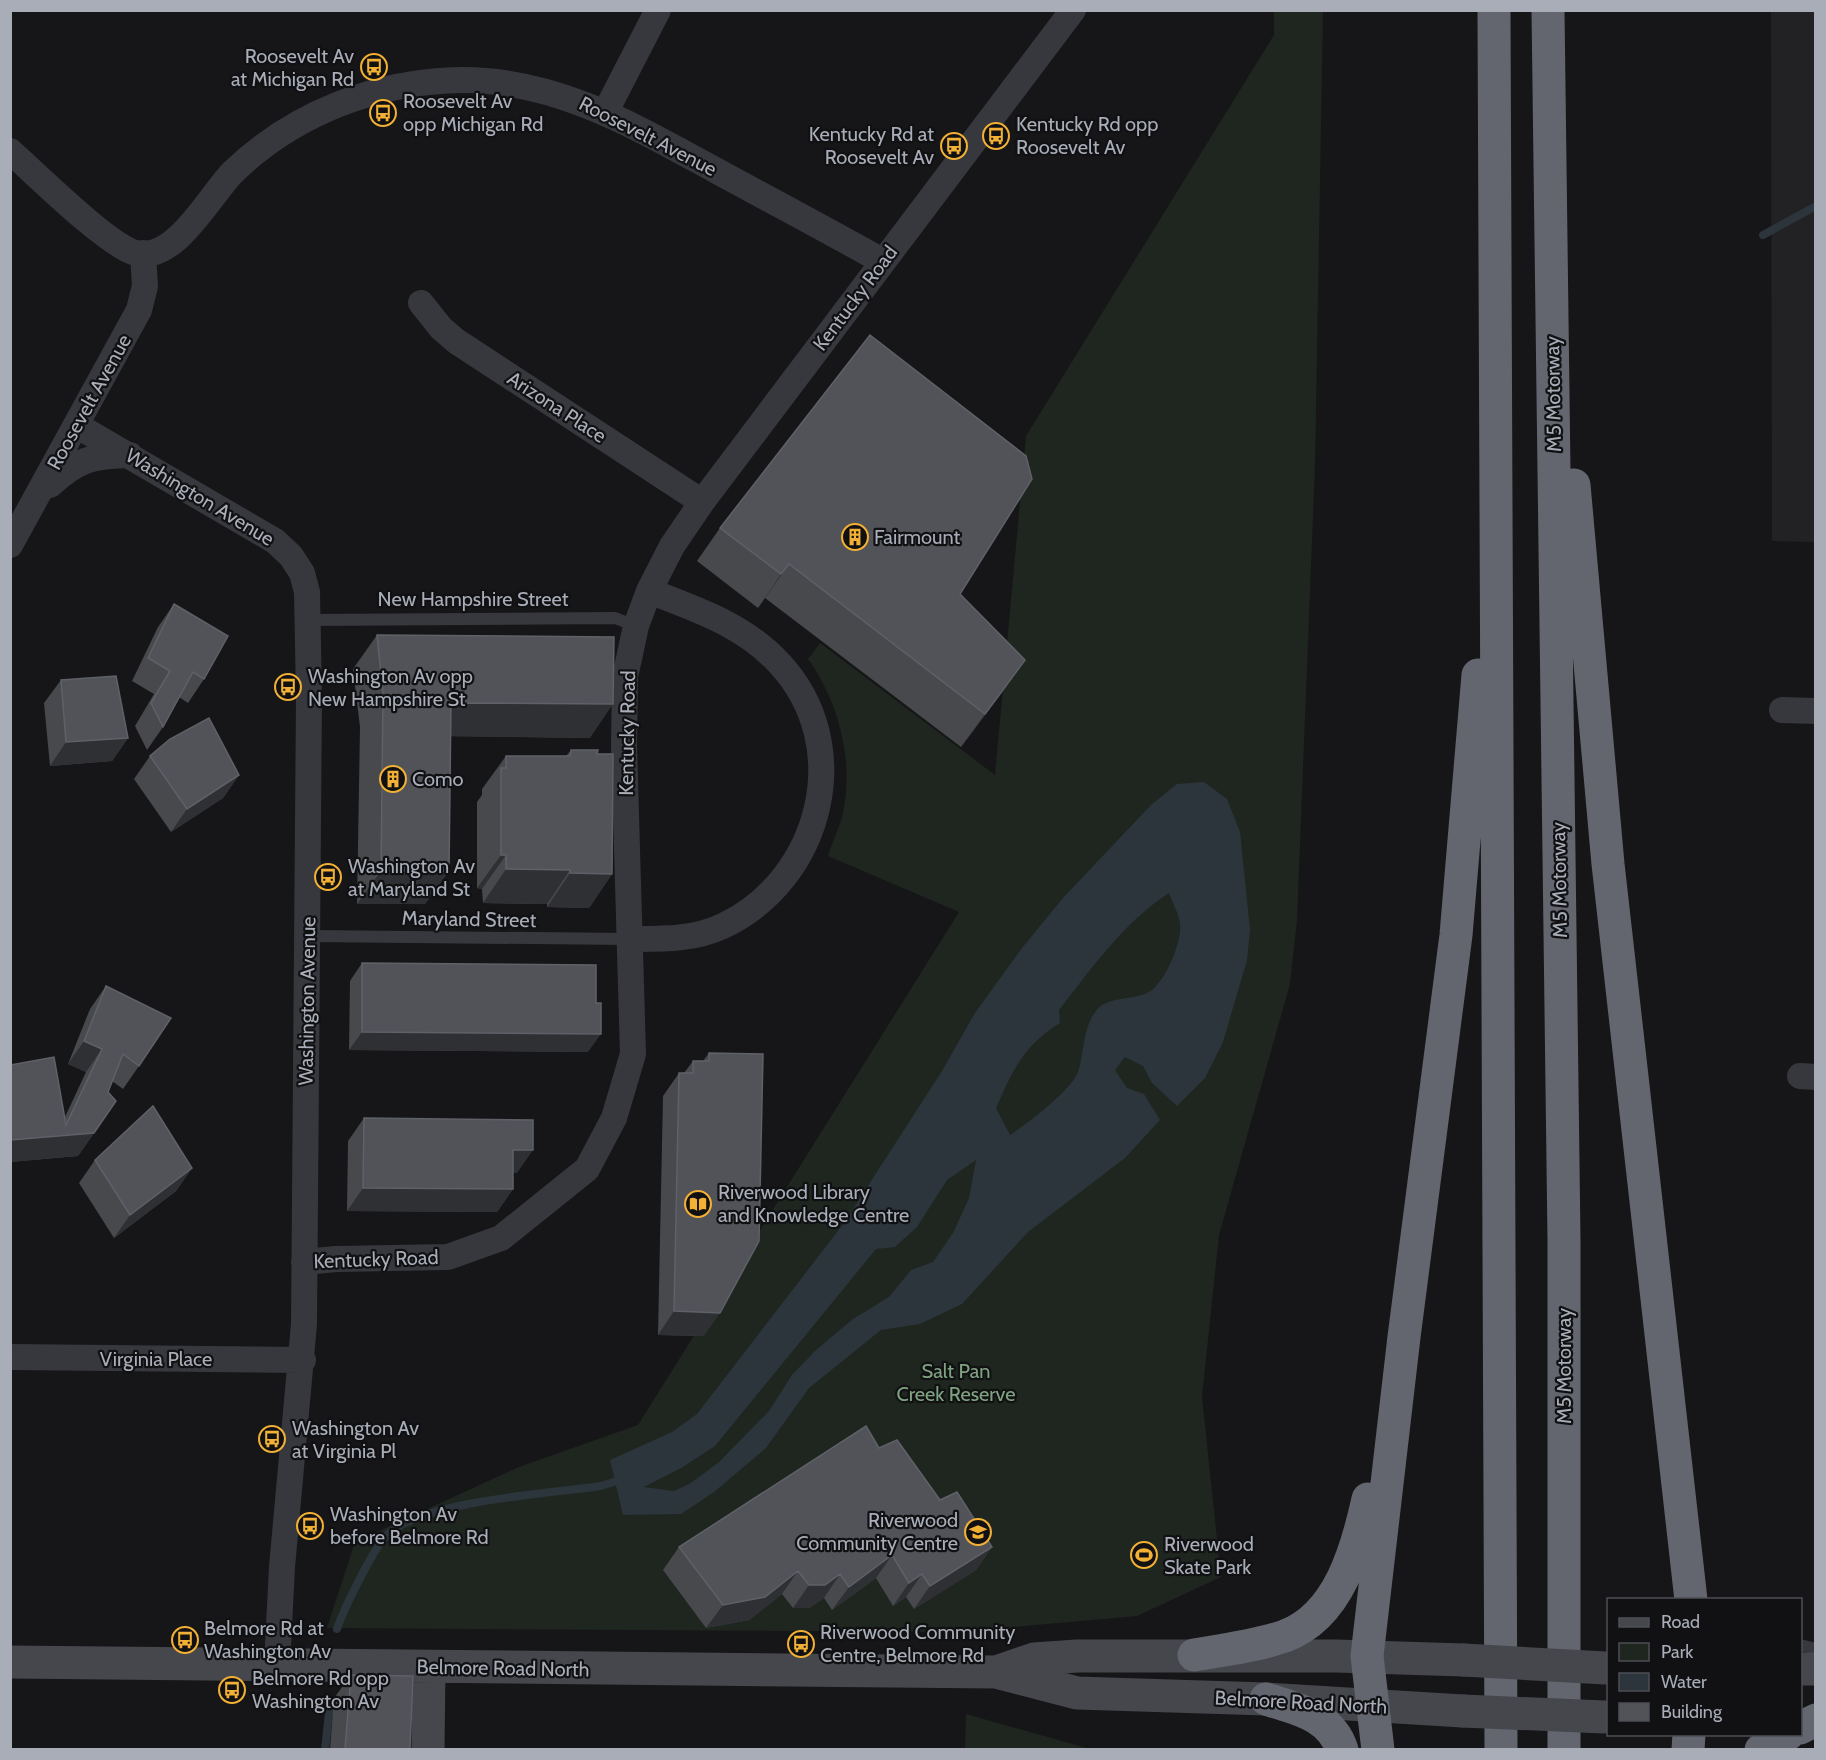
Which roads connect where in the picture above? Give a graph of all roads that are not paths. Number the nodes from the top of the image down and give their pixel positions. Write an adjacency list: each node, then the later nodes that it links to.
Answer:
1 (658, 10): 5 (street)
2 (1073, 10): 9 (street, Kentucky Road)
3 (1494, 10): 11 (highway)
4 (1548, 10): 7 (highway, M5 Motorway)
5 (606, 111): 8 (street, Roosevelt Avenue); 9 (street, Roosevelt Avenue)
6 (10, 152): 8 (street)
7 (1551, 223): 28 (highway); 46 (highway, M5 Motorway)
8 (142, 254): 12 (street, Roosevelt Avenue)
9 (882, 261): 15 (street, Kentucky Road)
10 (421, 303): 15 (street, Arizona Place)
11 (1496, 365): 25 (highway); 45 (highway)
12 (76, 425): 13 (street, Washington Avenue); 14 (street, Roosevelt Avenue)
13 (130, 455): 14 (street); 18 (street, Washington Avenue)
14 (38, 496): 16 (street, Roosevelt Avenue)
15 (702, 502): 17 (street, Kentucky Road)
16 (10, 545)
17 (650, 591): 19 (street, Kentucky Road); 23 (street)
18 (308, 620): 19 (lane, New Hampshire Street); 22 (street, Washington Avenue)
19 (636, 626): 23 (street, Kentucky Road)
20 (1782, 710): 21 (street)
21 (1815, 711)
22 (308, 936): 23 (lane, Maryland Street); 24 (street, Washington Avenue)
23 (630, 939): 24 (street, Kentucky Road)
24 (303, 1262): 27 (street, Washington Avenue)
25 (1404, 1337): 29 (highway); 30 (highway)
26 (10, 1357): 27 (street, Virginia Place)
27 (303, 1360): 32 (street, Washington Avenue)
28 (1691, 1598)
29 (1194, 1655): 30 (main road, Belmore Road North); 35 (main road, Belmore Road North)
30 (1367, 1656): 34 (main road, Belmore Road North, bridge); 37 (highway)
31 (10, 1662): 32 (main road, Belmore Road North)
32 (277, 1665): 33 (main road, Belmore Road North)
33 (429, 1667): 35 (main road, Belmore Road North); 42 (main road)
34 (1607, 1668)
35 (996, 1672): 36 (main road, Belmore Road North)
36 (1266, 1700): 37 (main road, Belmore Road North); 43 (highway)
37 (1373, 1705): 38 (main road, Belmore Road North, bridge); 44 (highway)
38 (1606, 1717)
39 (1815, 1719): 40 (highway)
40 (1802, 1727)
41 (1784, 1736): 47 (highway)
42 (428, 1749)
43 (1342, 1749)
44 (1378, 1749)
45 (1501, 1749)
46 (1564, 1749)
47 (1761, 1749)

